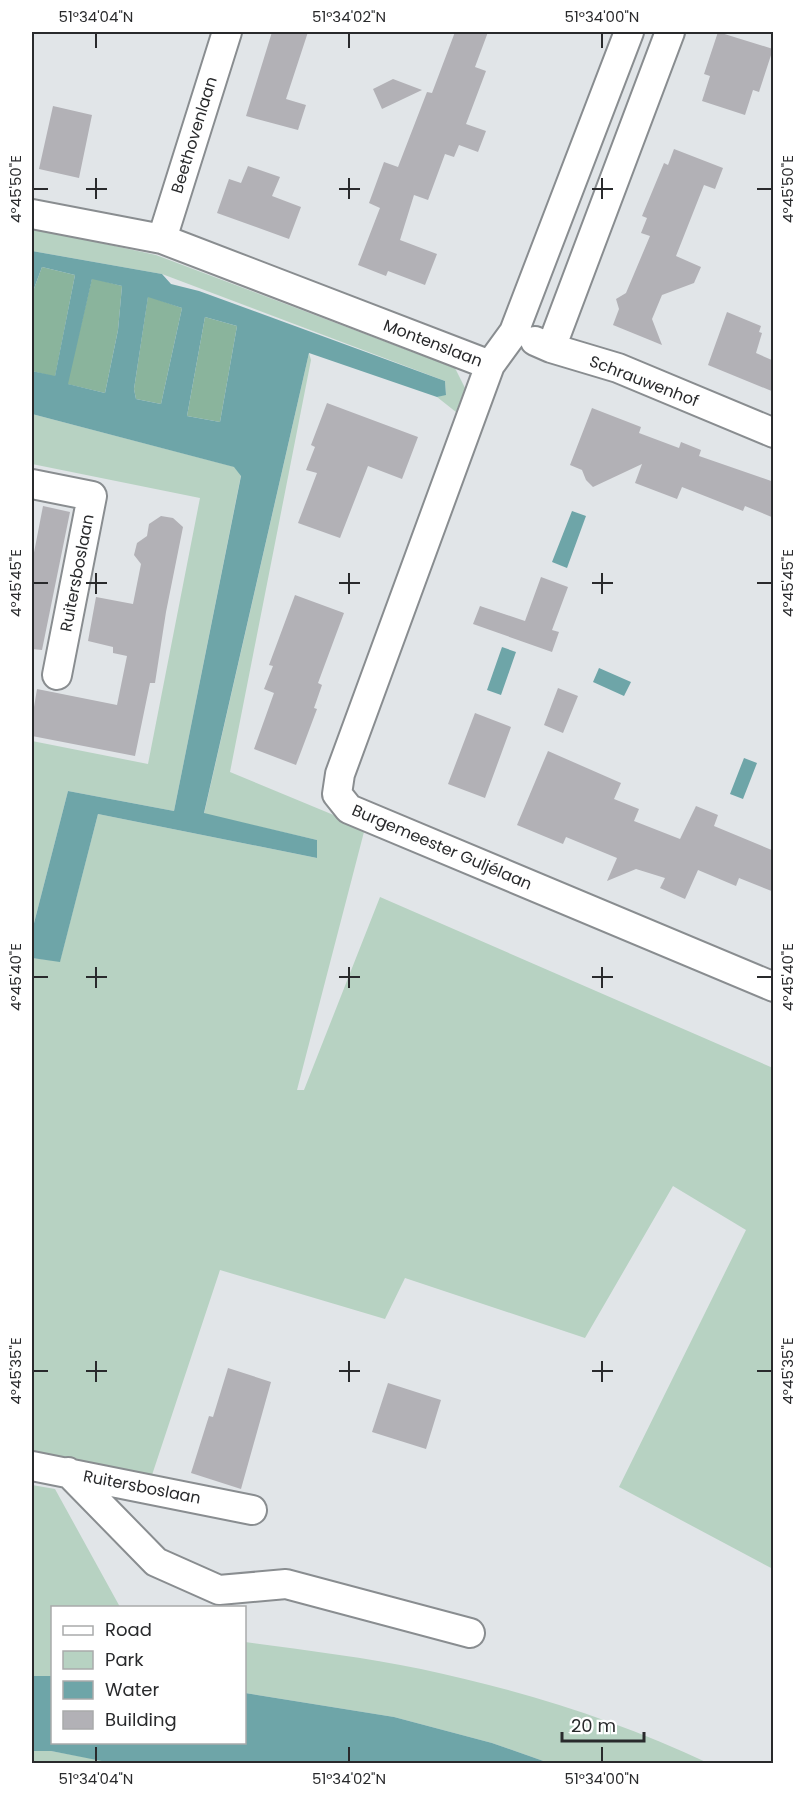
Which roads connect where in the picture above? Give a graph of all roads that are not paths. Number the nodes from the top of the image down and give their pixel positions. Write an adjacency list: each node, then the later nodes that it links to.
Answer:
1 (227, 32): 5 (street, Beethovenlaan)
2 (629, 32): 6 (street, Montenslaan)
3 (670, 32): 7 (street)
4 (32, 214): 5 (street, Montenslaan)
5 (162, 239): 8 (street, Montenslaan)
6 (514, 332): 7 (street, Schrauwenhof); 8 (street, Montenslaan)
7 (551, 348): 9 (street, Schrauwenhof)
8 (490, 365): 12 (street, Burgemeester Guljélaan)
9 (774, 433)
10 (32, 484): 11 (street, Ruitersboslaan)
11 (57, 675)
12 (774, 987)
13 (32, 1466): 14 (street, Ruitersboslaan)
14 (68, 1472): 15 (street, Ruitersboslaan); 16 (street)
15 (252, 1510)
16 (470, 1633)

